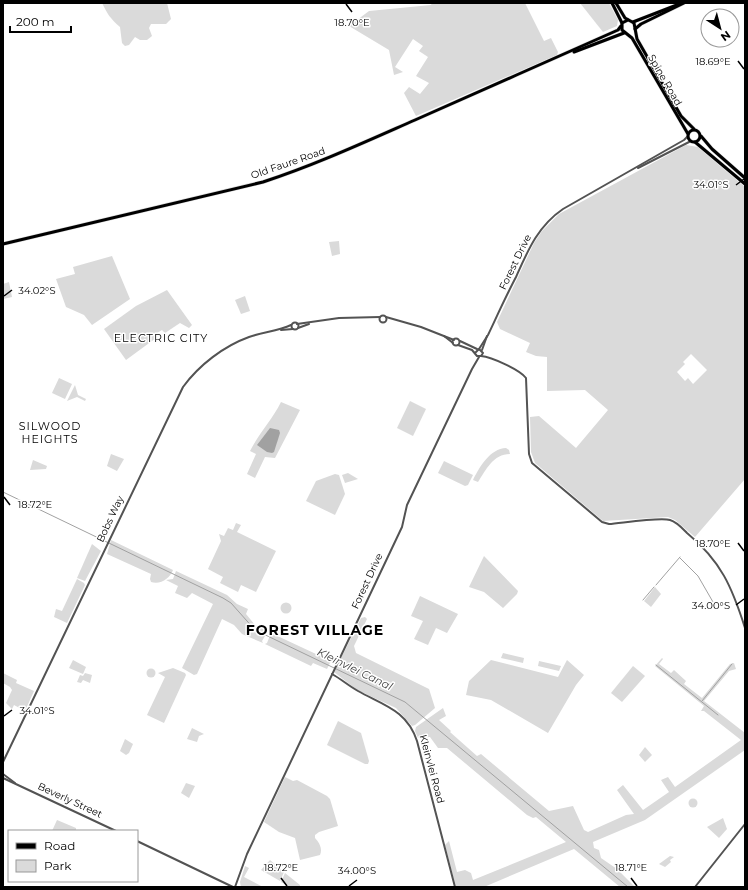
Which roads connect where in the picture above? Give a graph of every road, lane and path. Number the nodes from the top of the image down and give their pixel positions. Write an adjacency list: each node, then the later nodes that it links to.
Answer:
1 (612, 3): 6 (main road)
2 (616, 3): 4 (main road)
3 (683, 3): 5 (main road); 7 (main road)
4 (628, 20): 5 (main road); 6 (main road)
5 (633, 22): 7 (main road, Spine Road)
6 (622, 24): 8 (main road); 10 (main road, Old Faure Road)
7 (635, 30): 9 (main road); 11 (main road, Spine Road)
8 (624, 33): 9 (main road); 10 (main road, Old Faure Road)
9 (628, 34): 12 (main road, Spine Road)
10 (565, 55): 20 (main road, Old Faure Road)
11 (694, 130): 12 (main road); 13 (main road)
12 (688, 135): 14 (main road); 16 (street, Forest Drive)
13 (701, 136): 15 (main road); 17 (main road)
14 (691, 141): 15 (main road); 16 (street, Forest Drive)
15 (695, 142): 18 (main road)
16 (632, 170): 34 (street, Forest Drive)
17 (745, 178)
18 (745, 184)
19 (3, 239): 20 (main road)
20 (12, 242): 21 (main road, Old Faure Road)
21 (3, 244)
22 (380, 317): 23 (street); 24 (street); 25 (street)
23 (386, 317): 26 (street); 27 (street)
24 (370, 318): 25 (street); 28 (street)
25 (380, 320): 26 (street)
26 (386, 320): 27 (street)
27 (398, 321): 35 (street)
28 (310, 323): 29 (street); 31 (street)
29 (297, 324): 30 (street, Bobs Way); 31 (street)
30 (291, 326): 32 (street); 33 (street, Bobs Way)
31 (298, 328): 32 (street, Bobs Way)
32 (292, 329): 33 (street, Bobs Way)
33 (278, 330): 48 (street, Bobs Way)
34 (488, 335): 40 (street, Forest Drive); 41 (street, Forest Drive)
35 (443, 336): 36 (street); 38 (street)
36 (454, 340): 37 (street); 38 (street)
37 (460, 341): 39 (street); 40 (street)
38 (453, 343): 39 (street)
39 (458, 345): 42 (street)
40 (478, 349): 41 (street); 42 (street, Forest Drive)
41 (483, 351): 43 (street, Forest Drive); 44 (street)
42 (475, 354): 43 (street); 45 (street, Forest Drive)
43 (480, 356): 44 (street); 45 (street, Forest Drive)
44 (493, 359): 46 (street)
45 (472, 369): 47 (street, Forest Drive)
46 (745, 628)
47 (331, 674): 55 (street, Forest Drive); 56 (street, Kleinvlei Road)
48 (3, 762)
49 (3, 774): 51 (street, Beverly Street)
50 (3, 778): 51 (street, Beverly Street)
51 (18, 784): 53 (street, Beverly Street)
52 (745, 824): 57 (street)
53 (114, 830)
54 (138, 841): 55 (street)
55 (234, 887)
56 (455, 887)
57 (695, 887)

